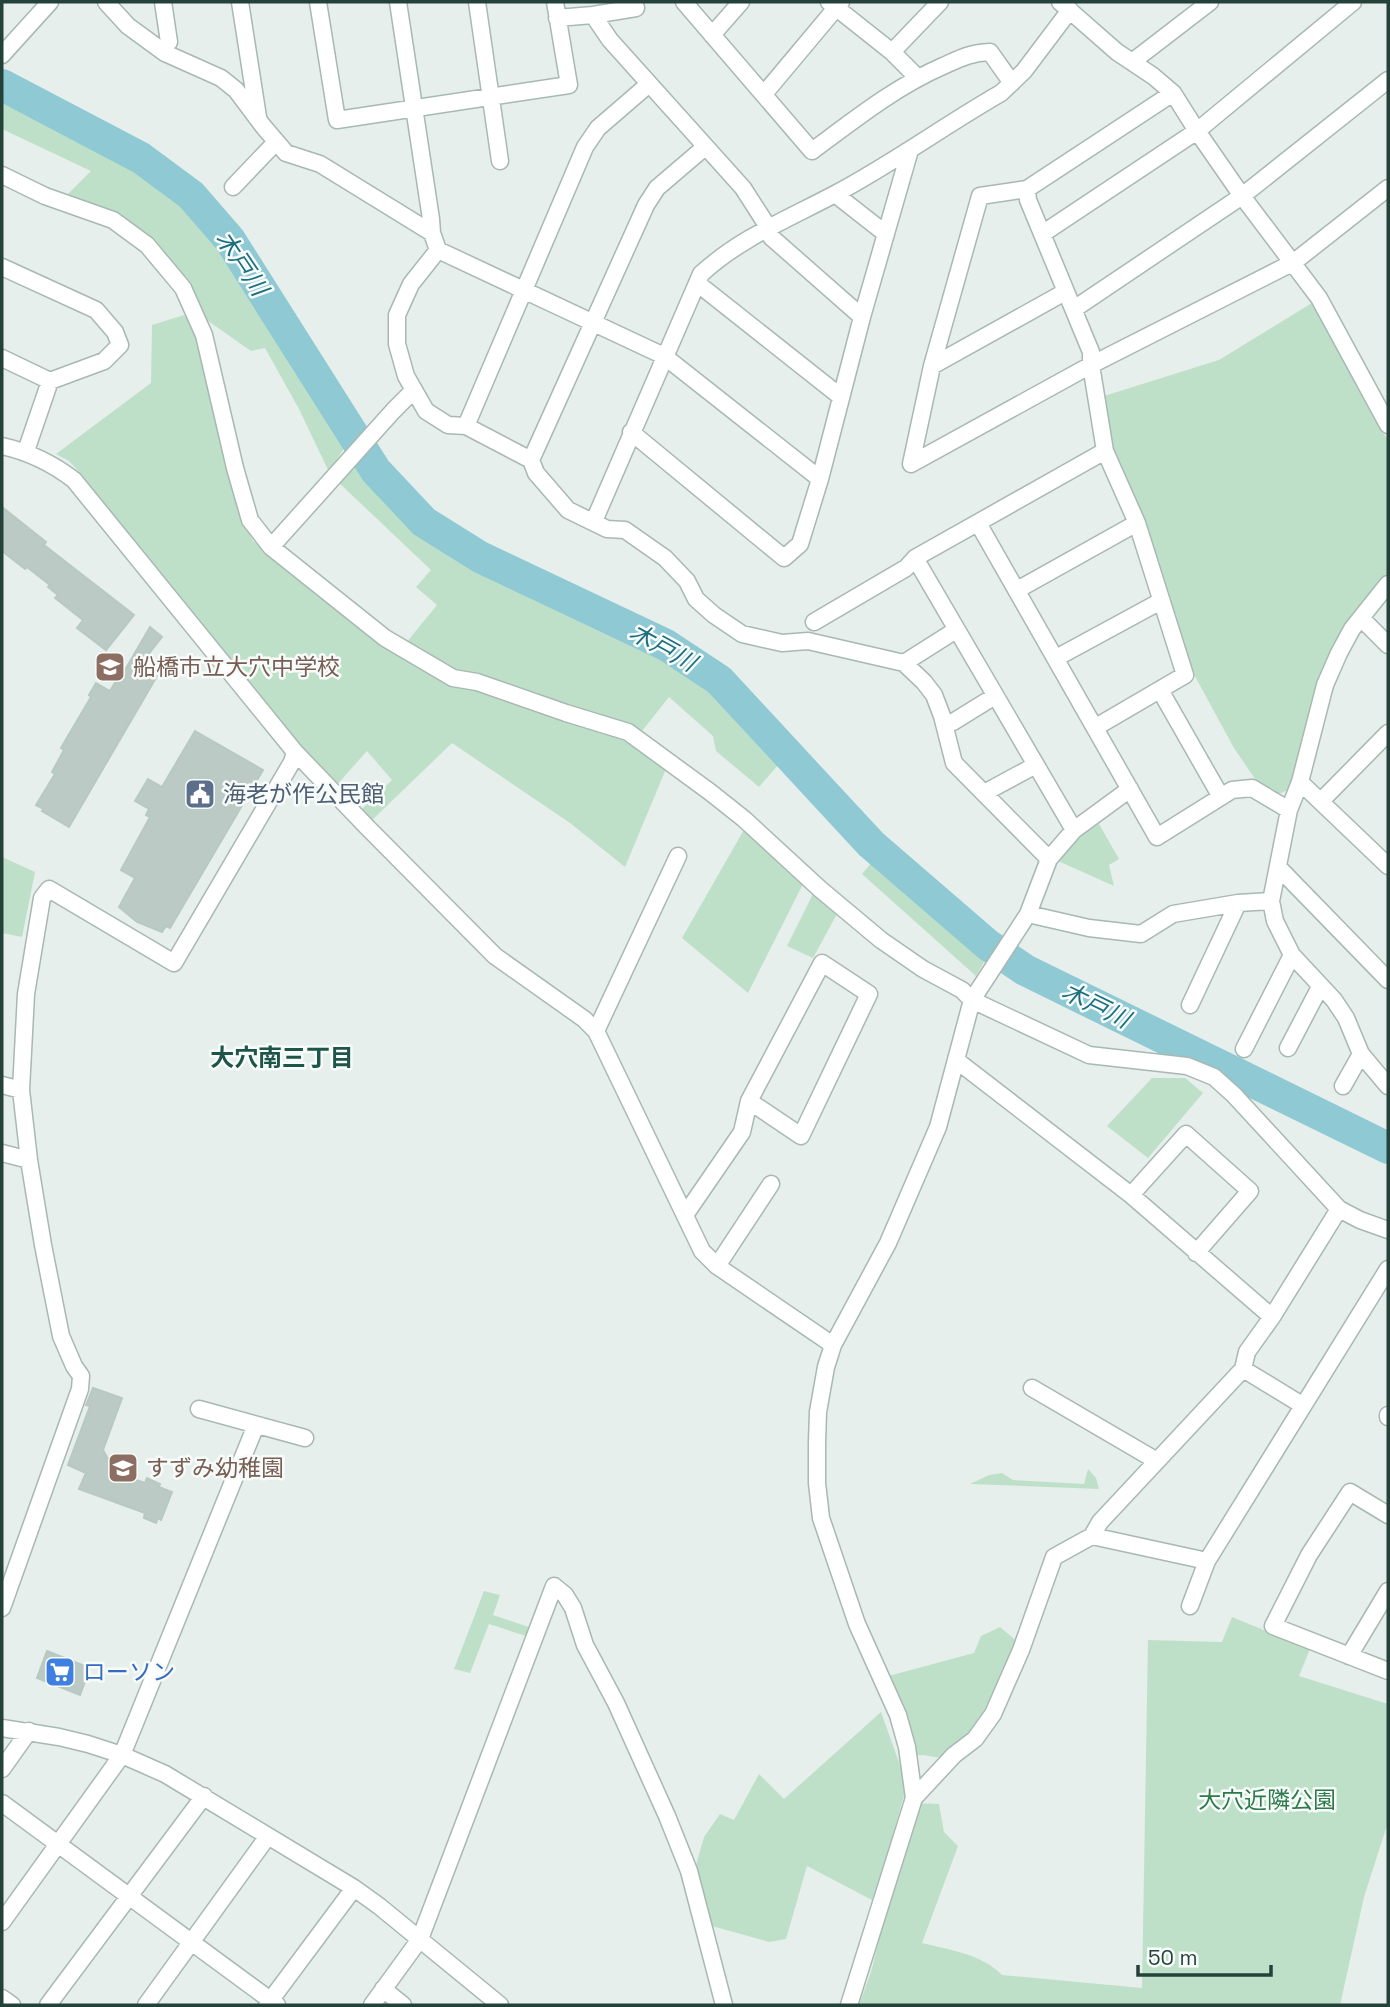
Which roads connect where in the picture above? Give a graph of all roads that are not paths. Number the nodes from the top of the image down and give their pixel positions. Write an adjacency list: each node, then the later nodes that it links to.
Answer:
1 (50, 2): 21 (street)
2 (106, 2): 31 (street)
3 (163, 2): 19 (street)
4 (240, 2): 31 (street)
5 (318, 2): 30 (street)
6 (398, 2): 30 (street)
7 (477, 2): 29 (street)
8 (635, 2): 17 (street)
9 (684, 2): 18 (street)
10 (741, 2): 18 (street)
11 (940, 2): 20 (street)
12 (1353, 2): 32 (street)
13 (1205, 3): 22 (street)
14 (835, 4): 20 (street); 28 (street)
15 (1065, 6): 22 (street); 25 (street)
16 (556, 10): 17 (street); 29 (street)
17 (593, 15): 26 (street)
18 (712, 35): 28 (street)
19 (169, 42)
20 (892, 52): 23 (street)
21 (2, 54)
22 (1132, 62): 27 (street)
23 (917, 77): 25 (street); 28 (street)
24 (1388, 80): 42 (street)
25 (1012, 83): 35 (street)
26 (649, 84): 34 (street); 51 (street)
27 (1173, 93): 32 (street); 40 (street)
28 (764, 94)
29 (491, 97): 30 (street); 36 (street)
30 (413, 108): 44 (street)
31 (258, 120): 33 (street)
32 (1197, 131): 42 (street); 46 (street)
33 (275, 142): 38 (street); 44 (street)
34 (705, 147): 43 (street); 55 (street)
35 (910, 150): 41 (street); 45 (street)
36 (500, 161)
37 (2, 175): 74 (street)
38 (233, 187)
39 (1388, 188): 48 (street)
40 (1027, 189): 46 (street); 59 (street)
41 (835, 194): 43 (street); 45 (street)
42 (1242, 196): 48 (street); 53 (street)
43 (768, 227): 50 (street); 54 (street)
44 (432, 233): 47 (street)
45 (887, 234): 54 (street)
46 (1042, 234): 52 (street)
47 (438, 250): 51 (street); 62 (street)
48 (1294, 262): 58 (street); 63 (street)
49 (2, 267): 60 (street)
50 (696, 283): 56 (street); 61 (street)
51 (525, 292): 55 (street); 64 (street)
52 (1065, 292): 53 (street); 59 (street)
53 (1074, 309): 58 (street)
54 (862, 317): 61 (street)
55 (594, 324): 56 (street); 69 (street)
56 (664, 356): 65 (street); 70 (street)
57 (2, 358): 60 (street)
58 (1091, 365): 59 (street); 67 (street)
59 (932, 366)
60 (50, 381): 68 (street)
61 (841, 397): 70 (street)
62 (403, 400): 64 (street); 74 (street)
63 (1388, 425)
64 (466, 426): 69 (street)
65 (631, 432): 70 (street); 71 (street)
66 (2, 446): 68 (street)
67 (1105, 451): 72 (street); 73 (street)
68 (26, 452): 90 (street)
69 (531, 460): 71 (street)
70 (820, 479)
71 (593, 521): 84 (street)
72 (978, 523): 75 (street); 77 (street)
73 (1137, 523): 77 (street); 78 (street)
74 (271, 547): 109 (street)
75 (915, 558): 80 (street); 81 (street)
76 (1388, 584): 79 (street)
77 (1017, 590): 83 (street)
78 (1161, 601): 83 (street); 85 (street)
79 (1362, 618): 82 (street); 92 (street)
80 (814, 622)
81 (956, 630): 84 (street); 86 (street)
82 (1388, 645)
83 (1056, 658): 88 (street)
84 (904, 663): 94 (street)
85 (1160, 690): 88 (street); 95 (street)
86 (995, 696): 87 (street); 91 (street)
87 (953, 722)
88 (1096, 727): 93 (street)
89 (1385, 743): 96 (street)
90 (295, 752): 111 (street); 119 (street)
91 (1036, 765): 94 (street); 98 (street)
92 (1300, 782): 96 (street); 97 (street)
93 (1130, 789): 95 (street); 98 (street)
94 (984, 793): 100 (street)
95 (1221, 797): 97 (street)
96 (1321, 801): 101 (street)
97 (1289, 810): 102 (street)
98 (1074, 830): 100 (street)
99 (678, 856): 111 (street)
100 (1049, 859): 105 (street)
101 (1388, 866)
102 (1278, 867): 103 (street); 107 (street)
103 (1271, 901): 104 (street); 106 (street)
104 (1238, 903): 105 (street); 110 (street)
105 (1028, 914): 109 (street)
106 (1292, 955): 108 (street); 113 (street)
107 (1388, 980)
108 (1320, 986): 112 (street); 114 (street)
109 (972, 1000): 115 (street); 125 (street)
110 (1190, 1005)
111 (596, 1031): 126 (street)
112 (1288, 1048)
113 (1244, 1049)
114 (1362, 1054): 117 (street); 118 (street)
115 (956, 1060): 124 (street); 132 (street)
116 (2, 1085): 119 (street)
117 (1343, 1086)
118 (1388, 1086)
119 (21, 1090): 122 (street)
120 (749, 1101): 120 (street); 126 (street)
121 (2, 1153): 122 (street)
122 (29, 1160): 145 (street)
123 (771, 1184): 129 (street)
124 (1130, 1195): 128 (street); 128 (street)
125 (1339, 1209): 127 (street); 131 (street)
126 (685, 1215): 129 (street)
127 (1388, 1230)
128 (1196, 1252): 131 (street)
129 (717, 1266): 132 (street)
130 (1388, 1269): 135 (street)
131 (1272, 1317): 133 (street)
132 (833, 1345): 153 (street)
133 (1242, 1369): 135 (street); 139 (street)
134 (1032, 1388): 139 (street)
135 (1302, 1405): 142 (street)
136 (199, 1409): 137 (street)
137 (256, 1425): 138 (street); 150 (street)
138 (305, 1438)
139 (1157, 1461): 141 (street)
140 (1388, 1515): 146 (street)
141 (1092, 1536): 142 (street); 153 (street)
142 (1207, 1561): 144 (street)
143 (1388, 1591): 146 (street)
144 (1190, 1606)
145 (2, 1608)
146 (1349, 1656): 147 (street)
147 (1388, 1671)
148 (2, 1728): 149 (street)
149 (29, 1731): 150 (street); 151 (street)
150 (122, 1755): 152 (street); 156 (street)
151 (2, 1769)
152 (204, 1796): 155 (street); 158 (street)
153 (914, 1798): 172 (street)
154 (2, 1803): 156 (street)
155 (268, 1836): 157 (street); 161 (street)
156 (58, 1845): 158 (street); 159 (street)
157 (354, 1888): 160 (street); 164 (street)
158 (129, 1897): 161 (street); 166 (street)
159 (2, 1922)
160 (420, 1939): 162 (street); 170 (street); 171 (street)
161 (191, 1943): 164 (street); 167 (street)
162 (383, 1989): 168 (street); 169 (street)
163 (2, 1998): 165 (street)
164 (272, 2004)
165 (12, 2005)
166 (48, 2005)
167 (146, 2005)
168 (372, 2005)
169 (402, 2005)
170 (500, 2005)
171 (724, 2005)
172 (849, 2005)

